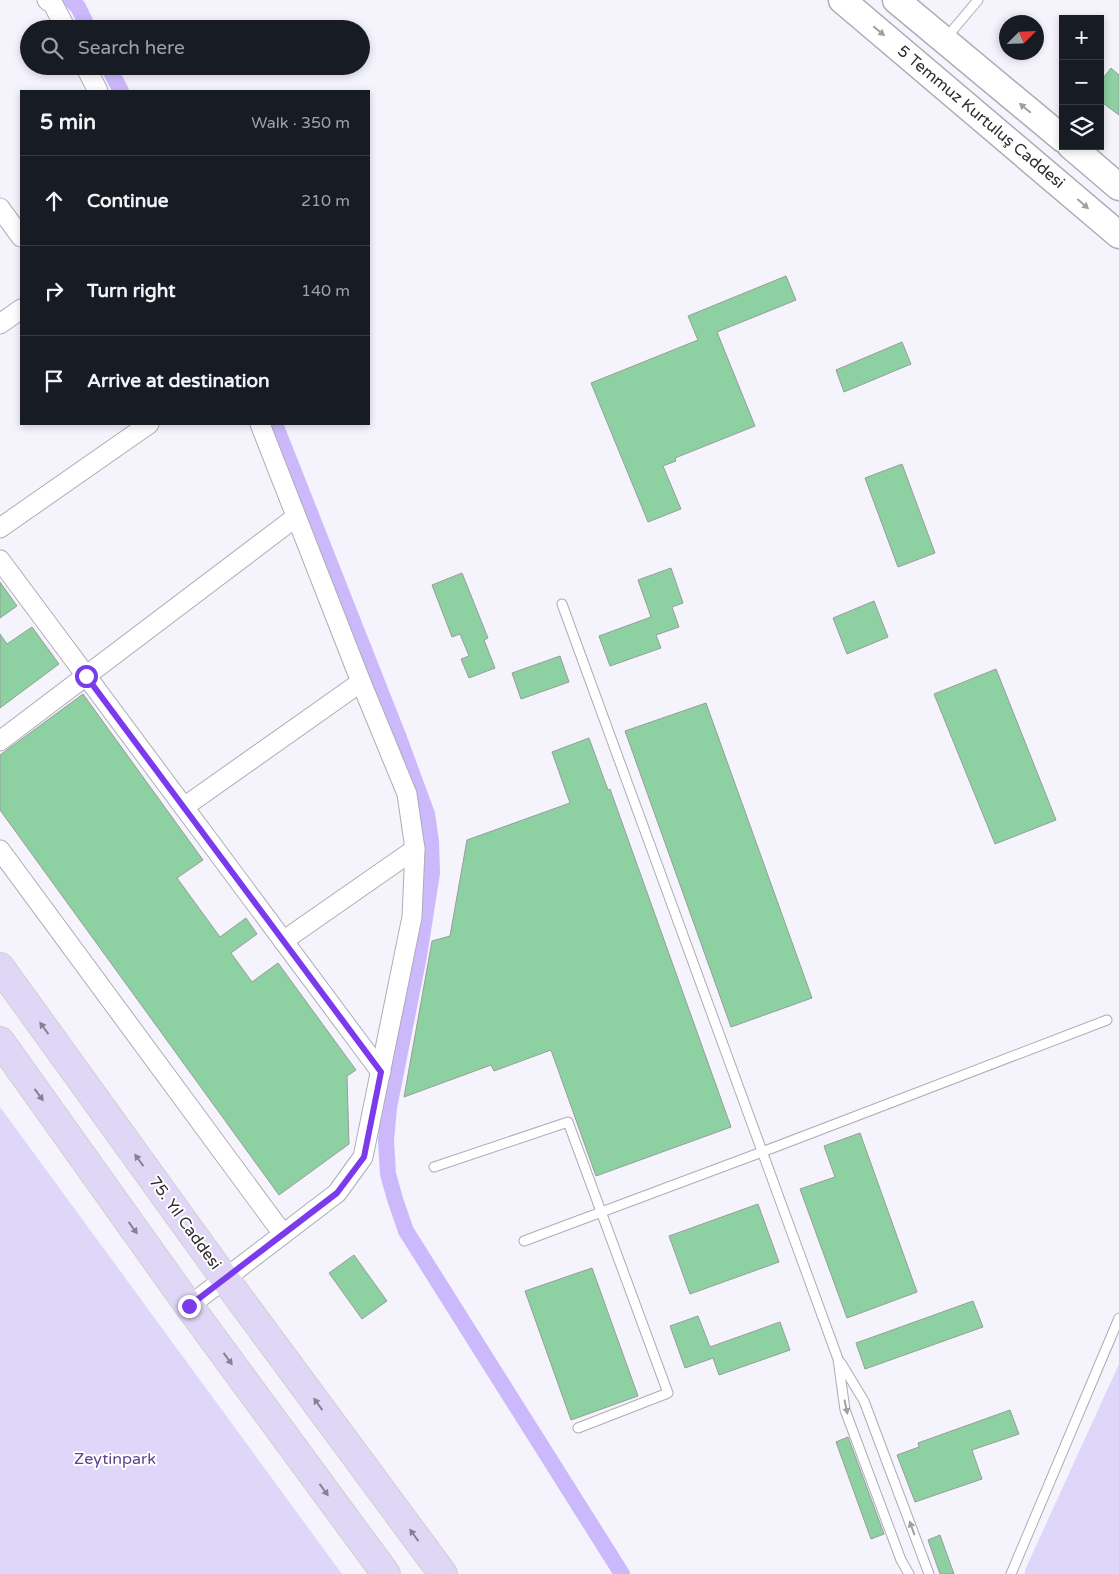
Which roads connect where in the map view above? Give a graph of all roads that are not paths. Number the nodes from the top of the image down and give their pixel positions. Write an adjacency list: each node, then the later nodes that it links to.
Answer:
1 (47, 0): 5 (street)
2 (842, 0): 13 (main road, 5 Temmuz Kurtuluş Caddesi, one-way to 13)
3 (896, 0): 6 (main road)
4 (978, 0): 6 (lane)
5 (61, 20)
6 (944, 40): 9 (main road, one-way to 6)
7 (90, 75): 8 (street)
8 (97, 90)
9 (1059, 137)
10 (1076, 150): 11 (main road)
11 (1119, 187)
12 (0, 208): 14 (street)
13 (1119, 235)
14 (20, 236)
15 (20, 310): 16 (street)
16 (0, 324)
17 (148, 425): 20 (street)
18 (260, 425): 19 (street)
19 (296, 517): 23 (street); 24 (street)
20 (0, 528)
21 (0, 560): 23 (street)
22 (562, 604): 34 (lane)
23 (86, 676): 25 (street); 26 (street)
24 (361, 682): 26 (street); 27 (street)
25 (0, 741)
26 (184, 807): 29 (street)
27 (415, 849): 29 (street); 33 (street)
28 (0, 850): 37 (street)
29 (283, 941): 33 (street)
30 (0, 967): 39 (main road, 75. Yıl Caddesi, one-way to 30)
31 (1107, 1020): 34 (lane)
32 (0, 1042): 40 (main road, one-way to 40)
33 (381, 1072): 37 (street)
34 (762, 1152): 36 (lane); 42 (lane)
35 (434, 1167): 36 (lane)
36 (601, 1212): 38 (lane); 43 (lane)
37 (283, 1234): 39 (street)
38 (524, 1240)
39 (225, 1279): 40 (street); 45 (main road, 75. Yıl Caddesi, one-way to 39)
40 (189, 1306): 44 (main road, one-way to 44)
41 (1119, 1318): 48 (lane)
42 (838, 1359): 46 (lane, one-way to 46); 47 (lane, one-way to 42)
43 (578, 1428)
44 (386, 1574)
45 (443, 1574)
46 (909, 1574)
47 (929, 1574)
48 (1011, 1574)

